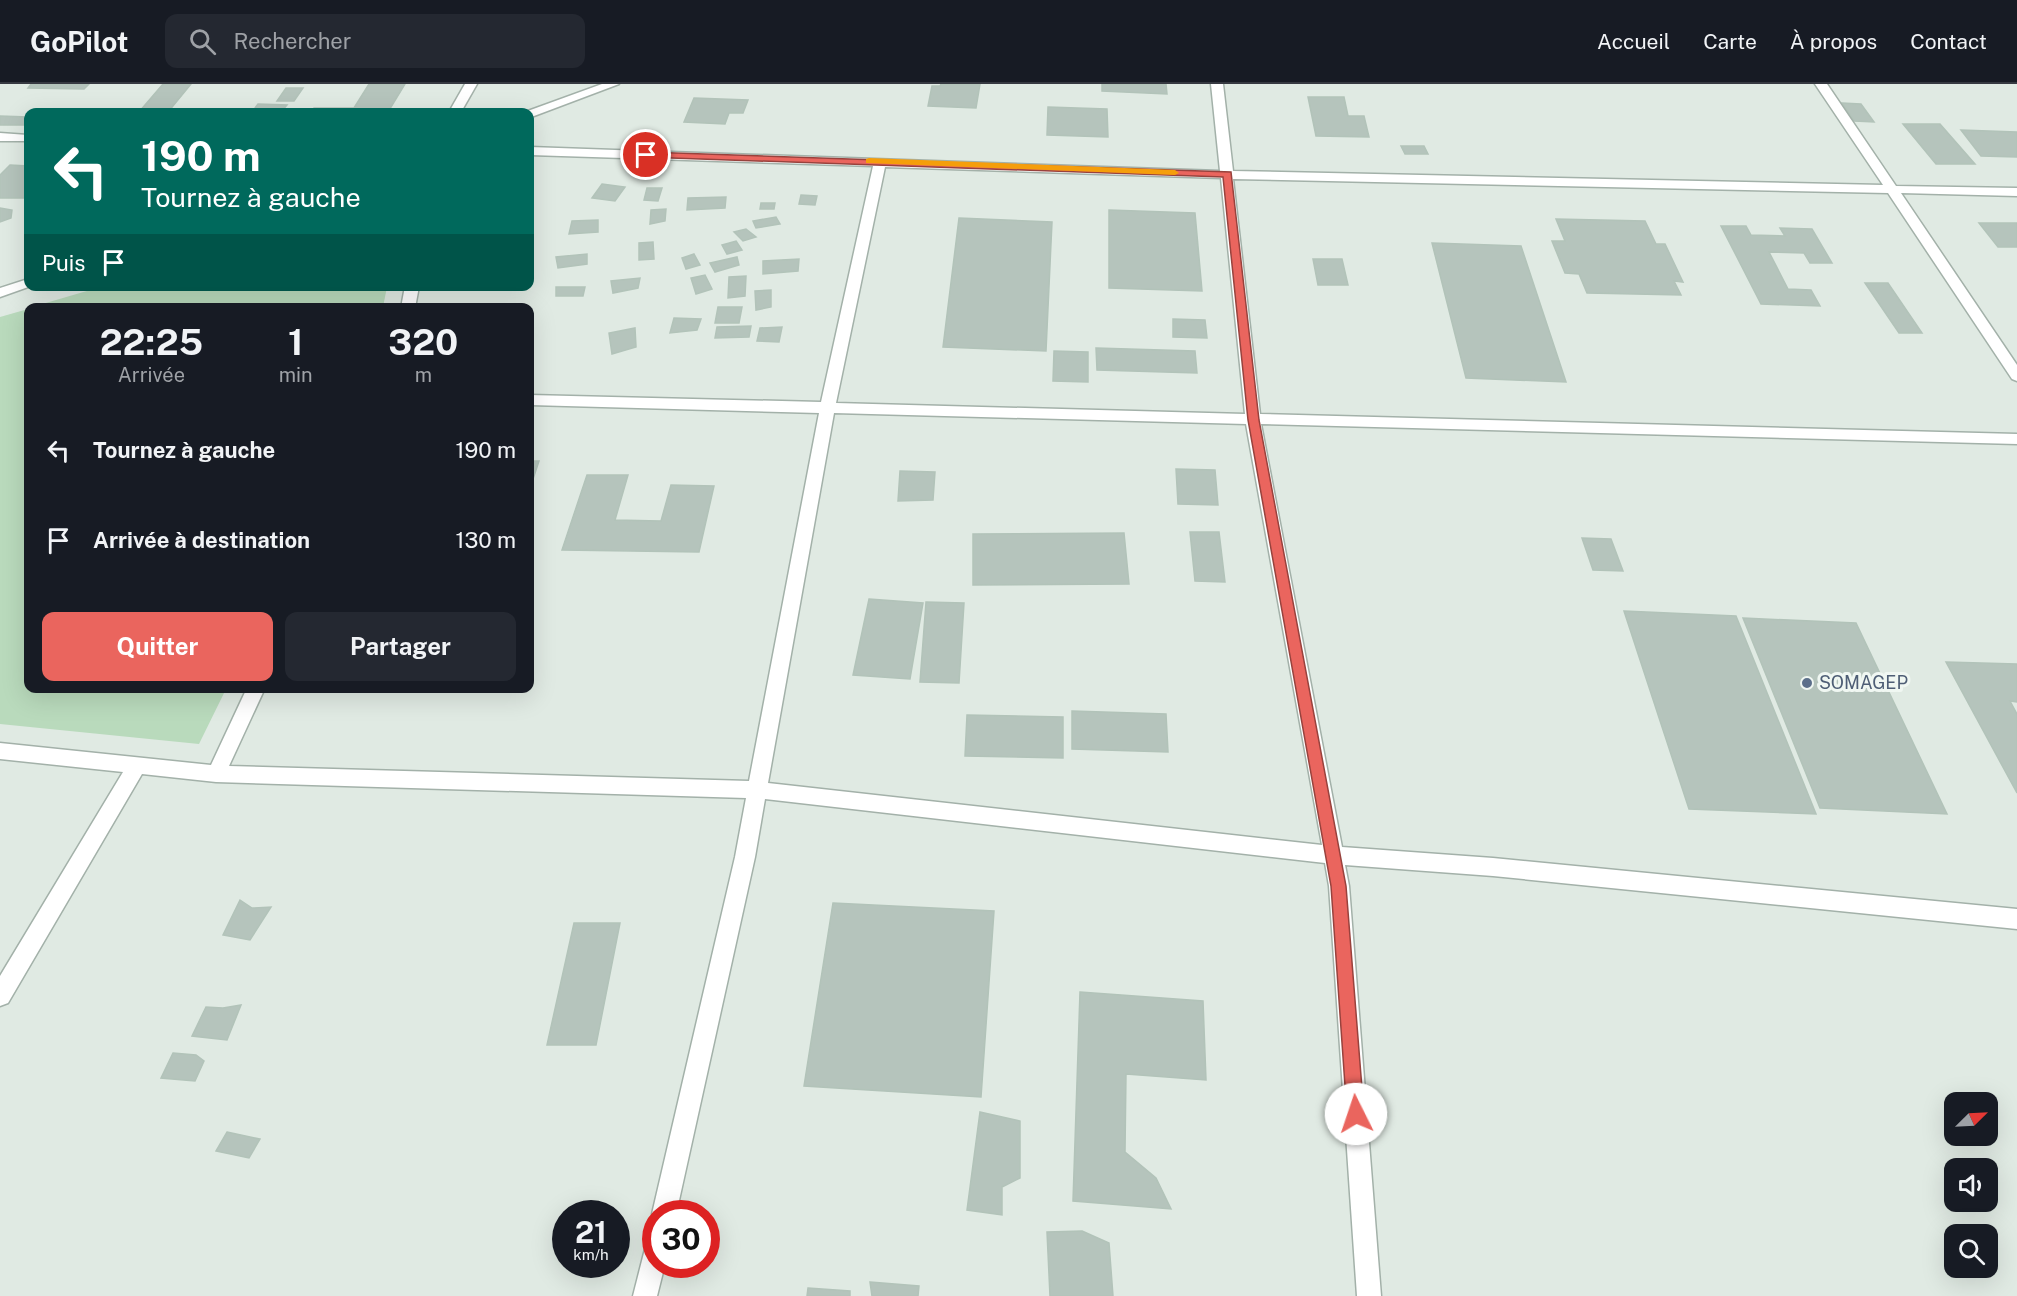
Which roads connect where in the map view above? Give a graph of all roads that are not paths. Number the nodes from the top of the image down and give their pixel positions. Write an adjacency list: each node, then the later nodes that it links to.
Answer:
1 (471, 84): 5 (street)
2 (613, 84): 6 (street)
3 (1218, 84): 11 (street)
4 (1821, 84): 12 (street)
5 (457, 108)
6 (534, 113)
7 (0, 137): 8 (street)
8 (24, 138)
9 (534, 151): 10 (street)
10 (880, 162): 11 (street); 18 (street)
11 (1227, 174): 12 (street); 19 (street)
12 (1891, 188): 13 (street); 16 (street)
13 (2017, 192)
14 (24, 284): 15 (street)
15 (0, 293)
16 (2017, 376)
17 (534, 400): 18 (street)
18 (827, 409): 19 (street); 25 (street)
19 (1253, 420): 20 (street); 26 (street)
20 (2017, 439)
21 (254, 693): 24 (street)
22 (0, 751): 23 (street)
23 (137, 766): 24 (street); 28 (street)
24 (216, 774): 25 (street)
25 (758, 790): 26 (street); 29 (street)
26 (1333, 855): 27 (street); 32 (street)
27 (2017, 919)
28 (0, 996)
29 (667, 1200)
30 (649, 1278): 31 (street)
31 (645, 1296)
32 (1369, 1296)

